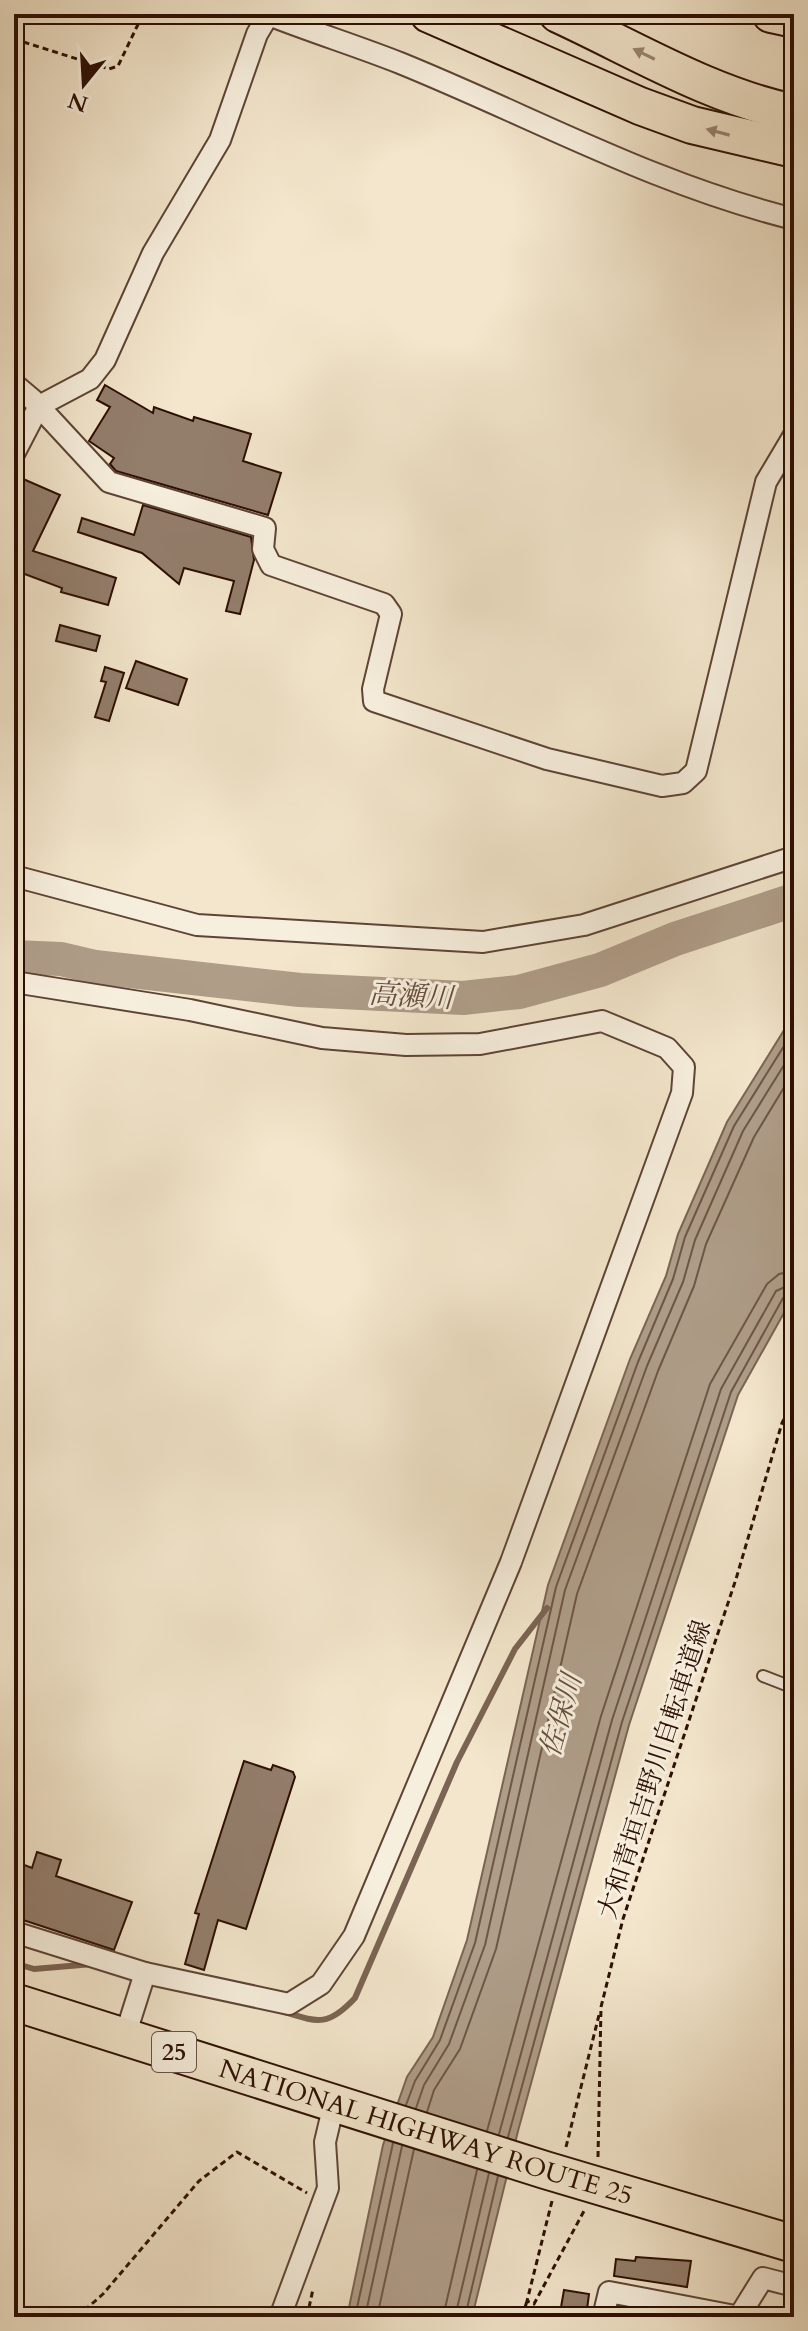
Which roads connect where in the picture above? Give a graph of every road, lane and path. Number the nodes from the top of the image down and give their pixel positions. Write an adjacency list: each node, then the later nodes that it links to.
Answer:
1 (143, 14): 8 (path)
2 (214, 14): 3 (path)
3 (269, 14): 11 (street); 13 (street)
4 (429, 14): 10 (highway, one-way to 4)
5 (558, 14): 9 (highway, one-way to 5)
6 (771, 14): 7 (highway)
7 (794, 19)
8 (14, 39)
9 (794, 113)
10 (794, 149)
11 (794, 219)
12 (14, 384): 13 (street)
13 (39, 406): 14 (street); 15 (street)
14 (794, 435)
15 (14, 454)
16 (794, 857): 17 (street)
17 (14, 876)
18 (14, 982): 23 (street)
19 (794, 1399): 25 (path, 大和青垣吉野川自転車道線)
20 (763, 1676): 21 (lane)
21 (794, 1688)
22 (14, 1932): 23 (street)
23 (145, 1973): 26 (street)
24 (14, 2002): 26 (highway, NATIONAL HIGHWAY ROUTE 25 / 25)
25 (601, 2007): 28 (path, 大和青垣吉野川自転車道線); 29 (path)
26 (125, 2036): 27 (highway, NATIONAL HIGHWAY ROUTE 25 / 25)
27 (350, 2109): 29 (highway, NATIONAL HIGHWAY ROUTE 25 / 25); 30 (street)
28 (598, 2159)
29 (552, 2172): 32 (highway, NATIONAL HIGHWAY ROUTE 25 / 25); 34 (path)
30 (324, 2203): 36 (path); 37 (street)
31 (585, 2209): 34 (path)
32 (794, 2244)
33 (794, 2286): 35 (street)
34 (527, 2301): 38 (path)
35 (740, 2316): 39 (street)
36 (77, 2317)
37 (280, 2317)
38 (522, 2317)
39 (603, 2317)

